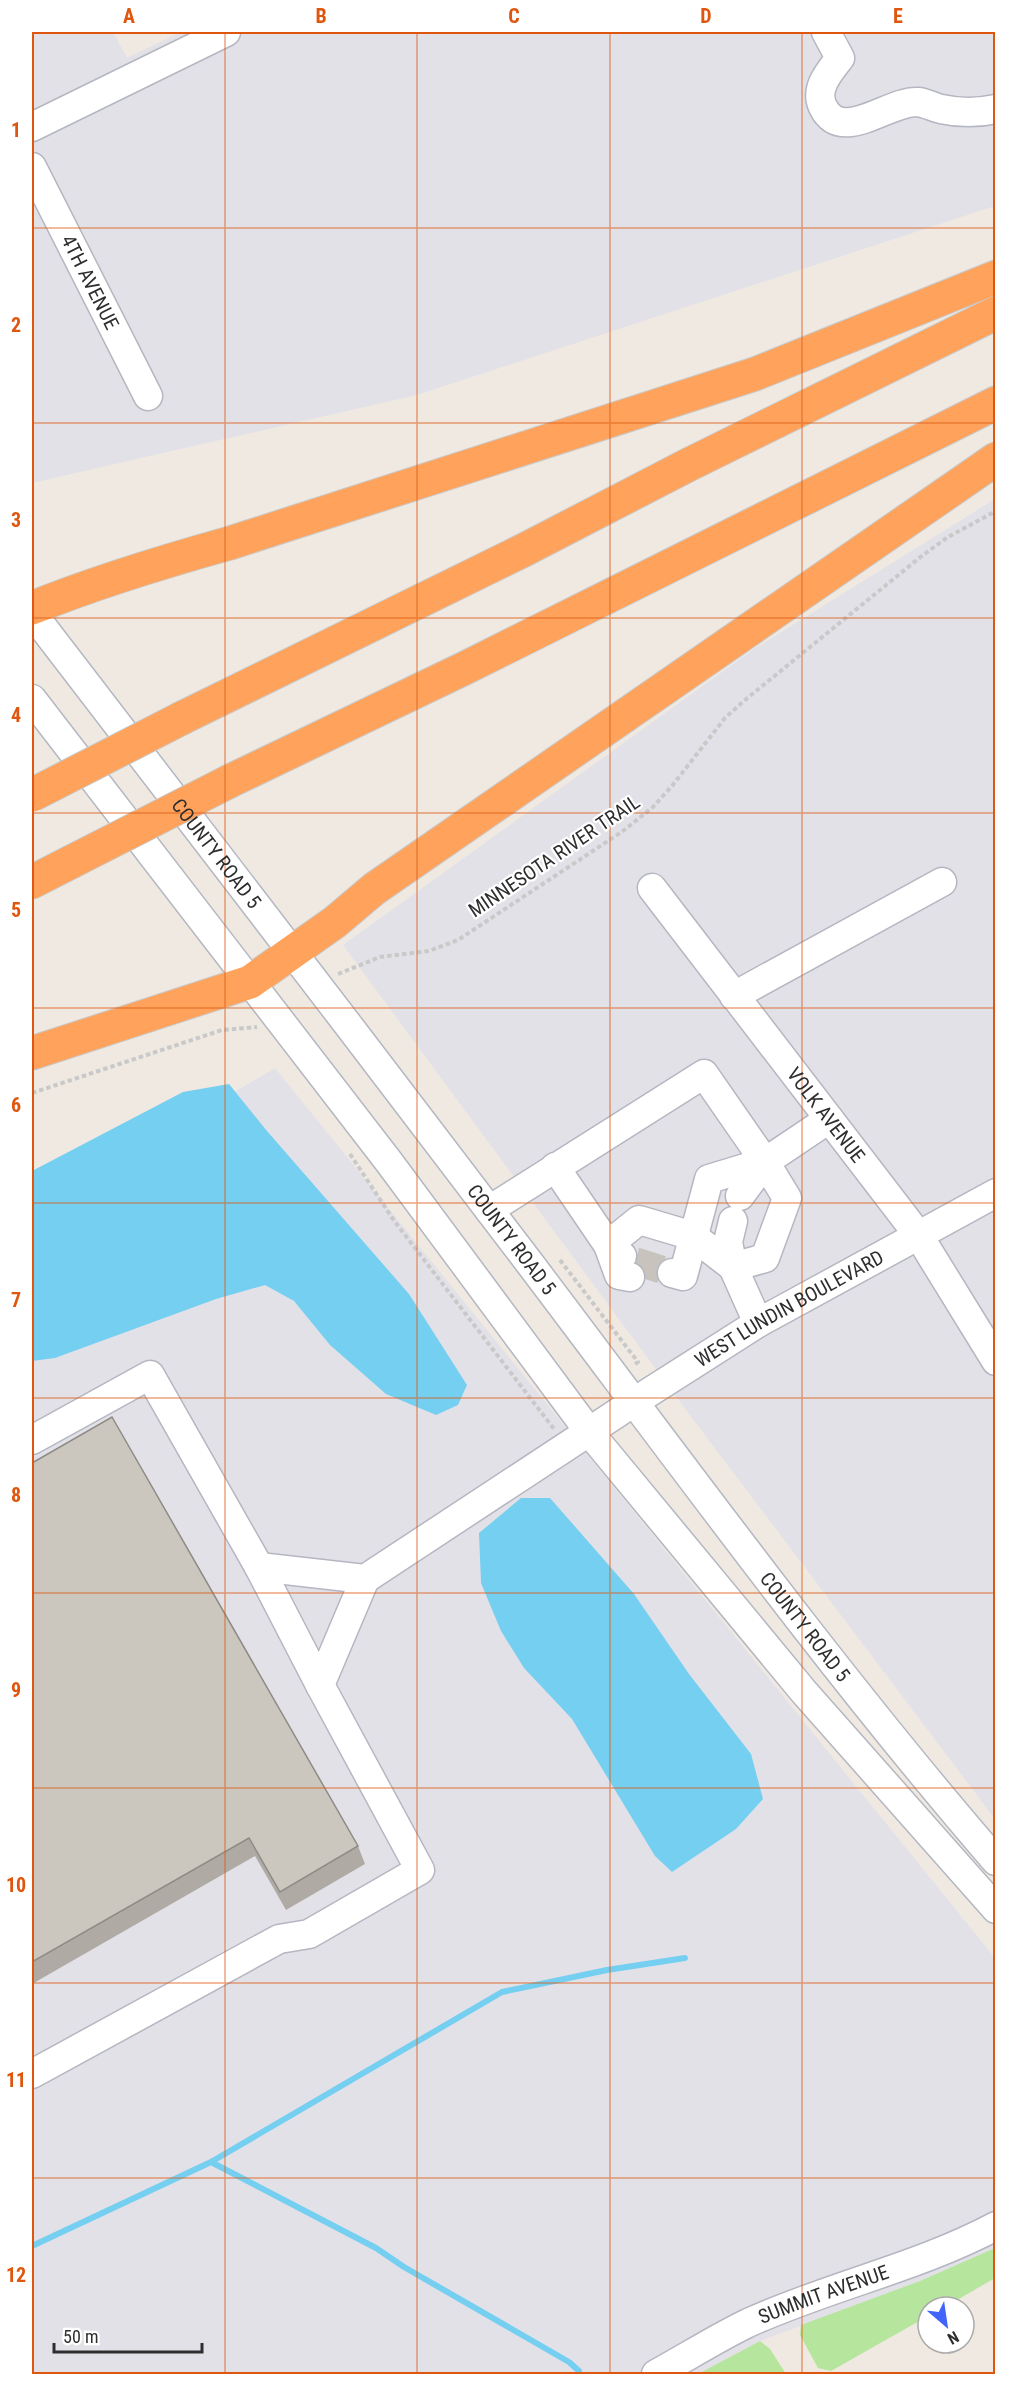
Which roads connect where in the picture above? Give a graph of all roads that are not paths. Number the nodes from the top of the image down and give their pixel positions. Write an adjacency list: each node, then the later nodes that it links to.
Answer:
1 (226, 32): 4 (street)
2 (826, 32): 3 (street)
3 (996, 109)
4 (32, 127)
5 (32, 167): 8 (street, 4TH AVENUE)
6 (996, 277): 11 (highway)
7 (996, 313): 14 (highway, bridge)
8 (148, 396)
9 (996, 403): 15 (highway, bridge)
10 (996, 459): 18 (highway)
11 (32, 608)
12 (32, 613): 18 (street, COUNTY ROAD 5)
13 (32, 699): 19 (street, COUNTY ROAD 5)
14 (32, 795)
15 (32, 882)
16 (942, 882): 20 (street)
17 (652, 888): 20 (street, VOLK AVENUE)
18 (291, 953): 19 (highway); 26 (street, COUNTY ROAD 5)
19 (250, 982): 21 (highway); 36 (street, COUNTY ROAD 5)
20 (734, 996): 22 (street, VOLK AVENUE)
21 (32, 1053)
22 (829, 1119): 23 (street); 28 (street, VOLK AVENUE)
23 (765, 1162): 24 (street); 27 (street); 30 (street); 30 (street)
24 (555, 1167): 26 (street); 29 (street)
25 (996, 1193): 28 (street, WEST LUNDIN BOULEVARD)
26 (489, 1210): 35 (street, COUNTY ROAD 5)
27 (693, 1236): 29 (street); 30 (street); 32 (street)
28 (919, 1236): 33 (street, WEST LUNDIN BOULEVARD); 34 (street, VOLK AVENUE)
29 (608, 1245): 31 (street)
30 (733, 1267): 33 (street)
31 (632, 1269)
32 (674, 1279)
33 (758, 1323): 35 (street, WEST LUNDIN BOULEVARD)
34 (996, 1361)
35 (634, 1402): 36 (street, WEST LUNDIN BOULEVARD); 41 (street, COUNTY ROAD 5)
36 (590, 1433): 39 (street, WEST LUNDIN BOULEVARD); 42 (street, COUNTY ROAD 5)
37 (32, 1440): 38 (street)
38 (259, 1567): 39 (street); 40 (street)
39 (365, 1579): 40 (street)
40 (320, 1685): 43 (street)
41 (996, 1861)
42 (996, 1910)
43 (32, 2074)
44 (996, 2226): 45 (street, SUMMIT AVENUE)
45 (656, 2374)

